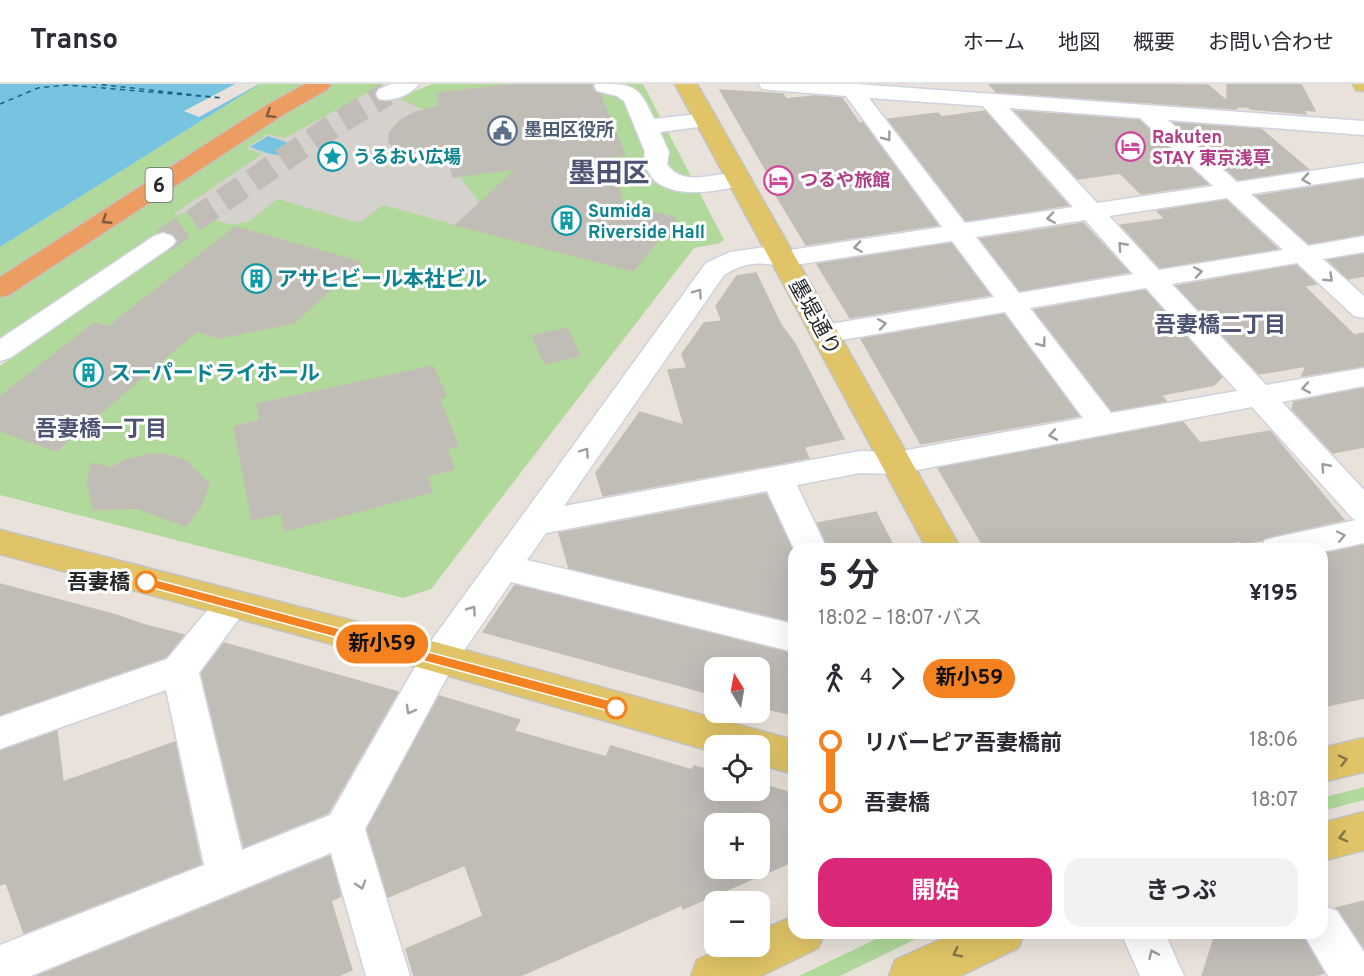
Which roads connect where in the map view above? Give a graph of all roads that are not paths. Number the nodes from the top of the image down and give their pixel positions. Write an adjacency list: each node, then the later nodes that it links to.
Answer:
1 (288, 84): 23 (highway, 6)
2 (320, 84): 25 (highway, 6, one-way to 25)
3 (408, 84): 8 (street)
4 (686, 84): 11 (main road, 墨堤通り)
5 (770, 84): 7 (street)
6 (605, 86): 12 (street)
7 (852, 90): 9 (street); 18 (street, one-way to 18)
8 (387, 94)
9 (989, 100): 10 (street); 17 (street)
10 (1146, 112): 13 (street); 16 (street)
11 (706, 120): 12 (street); 15 (main road, 墨堤通り)
12 (646, 127): 15 (street)
13 (1364, 128)
14 (1364, 170): 16 (street, one-way to 16)
15 (738, 179): 22 (main road, 墨堤通り)
16 (1234, 191): 17 (street); 21 (street)
17 (1091, 212): 18 (street, one-way to 18); 24 (street, one-way to 17)
18 (959, 232): 22 (street, one-way to 22); 26 (street)
19 (163, 241): 29 (street)
20 (1364, 244): 21 (street)
21 (1304, 254): 24 (street, one-way to 21); 27 (street, one-way to 27)
22 (781, 256): 28 (main road, 墨堤通り); 36 (street, one-way to 22)
23 (0, 265)
24 (1153, 279): 26 (street); 31 (street)
25 (0, 289)
26 (1012, 303): 28 (street, one-way to 26); 32 (street, one-way to 32)
27 (1364, 310)
28 (824, 334): 33 (main road, 墨堤通り)
29 (0, 352)
30 (1364, 377): 31 (street, one-way to 31)
31 (1260, 397): 32 (street); 35 (street, one-way to 31)
32 (1104, 425): 33 (street, one-way to 33)
33 (896, 463): 34 (street); 40 (main road, 墨堤通り)
34 (777, 477): 36 (street); 39 (street)
35 (1364, 510)
36 (535, 523): 42 (street)
37 (1364, 531): 41 (street, one-way to 37)
38 (0, 542): 43 (main road)
39 (807, 543)
40 (941, 543)
41 (1305, 543)
42 (502, 567): 44 (street); 45 (street, one-way to 42)
43 (232, 605): 45 (main road); 46 (street)
44 (788, 637)
45 (438, 658): 48 (main road); 53 (street, one-way to 53)
46 (180, 670): 47 (street); 56 (street)
47 (0, 733)
48 (713, 735)
49 (770, 750): 50 (main road)
50 (788, 755)
51 (1364, 755): 52 (main road, one-way to 51)
52 (1328, 764)
53 (344, 828): 56 (street); 62 (street, one-way to 62)
54 (1364, 831): 55 (main road, one-way to 55)
55 (1328, 840)
56 (227, 875): 61 (street)
57 (1328, 935): 66 (street)
58 (790, 939): 63 (main road)
59 (990, 939): 64 (main road, one-way to 64)
60 (1146, 939): 65 (street, one-way to 60)
61 (0, 967)
62 (388, 976)
63 (713, 976)
64 (910, 976)
65 (1162, 976)
66 (1354, 976)

